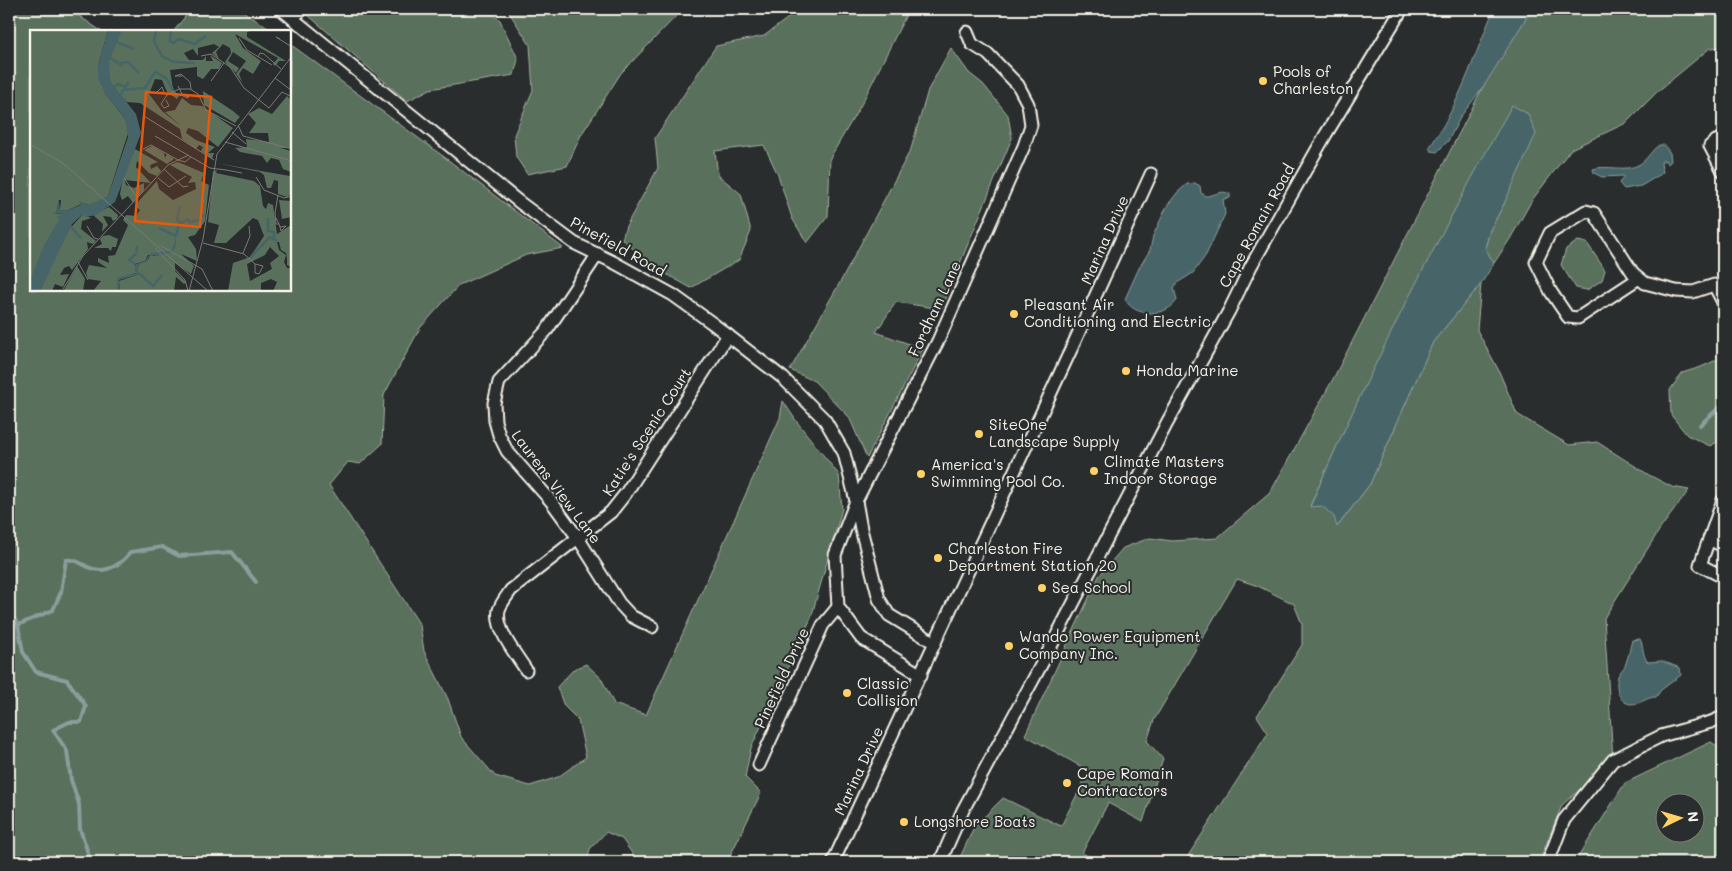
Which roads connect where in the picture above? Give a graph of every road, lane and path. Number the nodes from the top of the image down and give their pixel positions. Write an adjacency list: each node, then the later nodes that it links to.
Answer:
1 (281, 9): 4 (street, Pinefield Road)
2 (302, 9): 4 (street)
3 (1402, 9): 28 (street, Cape Romain Road)
4 (292, 18): 9 (street, Pinefield Road)
5 (966, 32): 15 (street, Fordham Lane)
6 (1723, 138): 7 (street)
7 (1723, 171)
8 (1151, 174): 22 (street, Marina Drive)
9 (598, 254): 13 (street, Pinefield Road); 16 (street, Laurens View Lane)
10 (1639, 278): 10 (street); 11 (street)
11 (1719, 282): 12 (street)
12 (1723, 302)
13 (728, 335): 15 (street, Pinefield Road); 16 (street, Katie's Scenic Court)
14 (1723, 500): 17 (street)
15 (856, 501): 20 (street); 22 (street, Pinefield Road)
16 (578, 538): 21 (street, Laurens View Lane); 23 (street, Katie's Scenic Court)
17 (1709, 538): 18 (street); 19 (street)
18 (1723, 546)
19 (1723, 578)
20 (838, 607): 24 (street); 26 (street, Pinefield Drive)
21 (652, 627)
22 (935, 643): 24 (street, Marina Drive)
23 (526, 670)
24 (920, 675): 27 (street, Marina Drive)
25 (1723, 717): 29 (street)
26 (759, 765)
27 (833, 862)
28 (940, 862)
29 (1548, 862)

